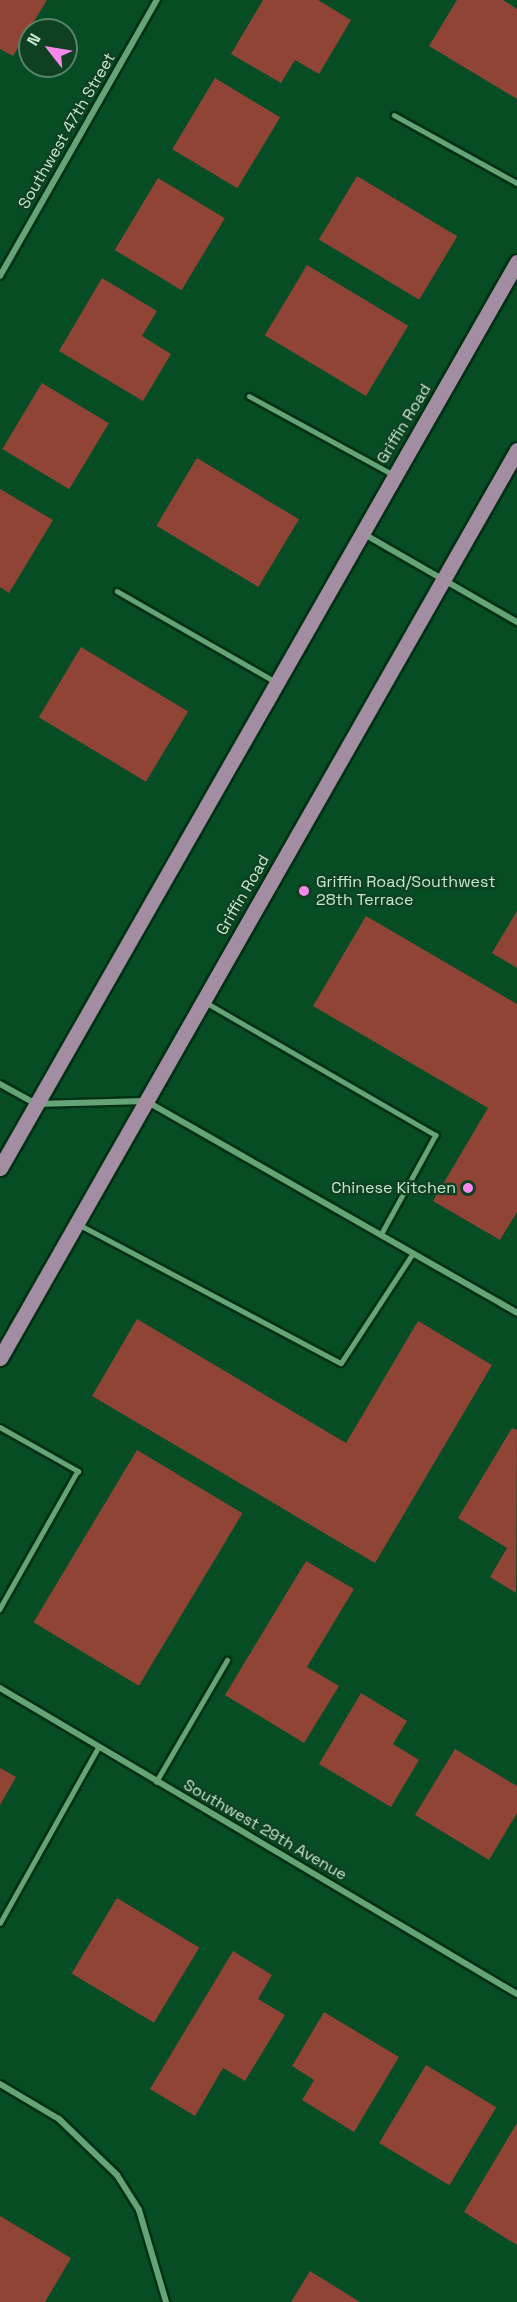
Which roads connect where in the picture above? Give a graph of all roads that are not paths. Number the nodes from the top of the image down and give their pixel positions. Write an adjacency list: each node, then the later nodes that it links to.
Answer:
1 (157, 0): 5 (street, Southwest 47th Street)
2 (394, 115): 3 (lane)
3 (517, 183)
4 (517, 262): 8 (main road, Griffin Road)
5 (0, 276)
6 (249, 396): 8 (lane)
7 (517, 450): 10 (main road, Griffin Road)
8 (394, 476): 9 (main road, Griffin Road)
9 (362, 533): 10 (street); 13 (main road, Griffin Road)
10 (443, 579): 12 (street); 14 (main road, Griffin Road)
11 (117, 591): 13 (lane)
12 (517, 622)
13 (277, 682): 17 (main road, Griffin Road)
14 (203, 1000): 16 (main road, Griffin Road); 20 (lane)
15 (0, 1084): 17 (street)
16 (146, 1101): 17 (street); 19 (main road, Griffin Road); 20 (street)
17 (36, 1104): 18 (main road, Griffin Road)
18 (0, 1168)
19 (76, 1223): 21 (lane); 23 (main road, Griffin Road)
20 (381, 1235): 21 (street)
21 (413, 1253): 22 (street)
22 (517, 1313)
23 (0, 1358)
24 (0, 1427): 25 (lane)
25 (0, 1609)
26 (227, 1660): 29 (lane)
27 (0, 1688): 28 (street, Southwest 29th Avenue)
28 (98, 1748): 29 (street, Southwest 29th Avenue); 30 (lane)
29 (156, 1782): 31 (street, Southwest 29th Avenue)
30 (0, 1923)
31 (517, 1994)
32 (0, 2084): 33 (street)
33 (166, 2302)

